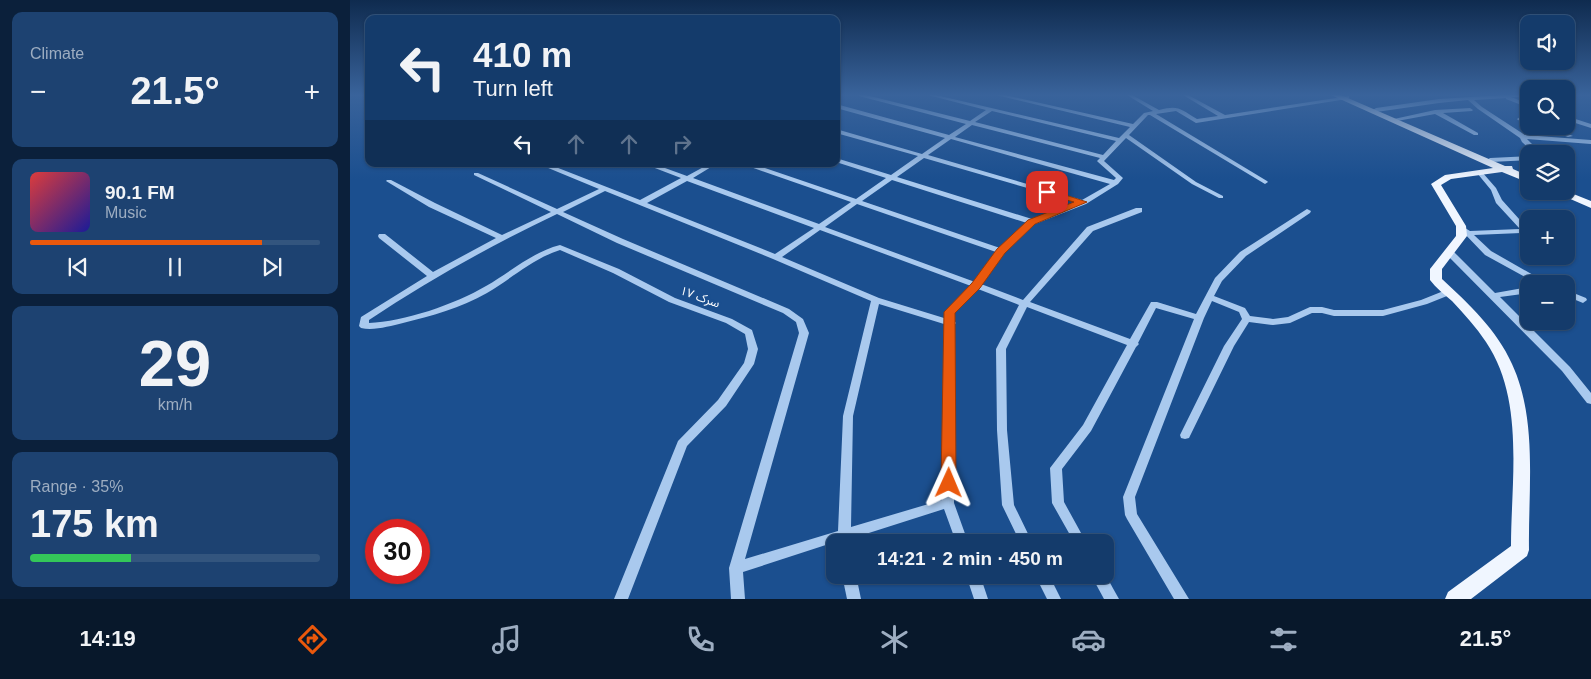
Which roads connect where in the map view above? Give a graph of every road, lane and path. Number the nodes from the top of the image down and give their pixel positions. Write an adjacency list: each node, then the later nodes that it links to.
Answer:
1 (899, 123): 16 (street)
2 (972, 123): 16 (street)
3 (977, 123): 24 (street)
4 (1055, 123): 18 (street)
5 (1121, 123): 12 (street)
6 (1137, 123): 12 (street)
7 (1171, 123): 39 (street)
8 (1402, 123): 32 (main road)
9 (1406, 123): 26 (main road)
10 (1455, 123): 14 (street)
11 (1502, 123): 17 (street)
12 (1134, 126): 18 (street)
13 (840, 132): 23 (street)
14 (1476, 134)
15 (1564, 135): 19 (street)
16 (951, 137): 23 (street); 40 (street)
17 (1523, 137): 19 (street); 21 (street)
18 (1123, 138): 24 (street); 43 (street)
19 (1577, 140): 20 (street); 22 (street)
20 (1591, 142)
21 (1530, 145)
22 (1591, 148)
23 (923, 156): 37 (street); 46 (street)
24 (1104, 157): 40 (street)
25 (1520, 158): 26 (street)
26 (1490, 160): 32 (main road)
27 (840, 161): 37 (street)
28 (551, 167): 41 (street)
29 (658, 167): 36 (street)
30 (707, 167): 36 (street)
31 (756, 167): 45 (street)
32 (1506, 169): 33 (main road); 35 (main road)
33 (1480, 172): 54 (main road); 54 (street)
34 (476, 174): 51 (street)
35 (1520, 174)
36 (687, 177): 47 (street); 53 (street)
37 (891, 177): 45 (street); 52 (street)
38 (390, 181): 56 (street)
39 (1265, 182)
40 (1116, 183): 46 (street)
41 (605, 189): 47 (street); 51 (street)
42 (1575, 195): 48 (main road)
43 (1221, 197)
44 (1575, 197): 48 (main road)
45 (856, 201): 53 (street); 57 (street)
46 (1083, 202): 52 (street)
47 (641, 203): 59 (street)
48 (1591, 203)
49 (1139, 210): 70 (street)
50 (1307, 211): 65 (street)
51 (555, 212): 56 (street); 84 (street)
52 (1032, 222): 57 (street)
53 (820, 228): 59 (street); 62 (street)
54 (1464, 229): 58 (main road); 61 (street)
55 (382, 236): 60 (street)
56 (502, 238): 60 (street)
57 (1001, 251): 62 (street)
58 (1450, 253): 64 (main road); 66 (street)
59 (776, 257): 68 (street)
60 (432, 275): 89 (street, سرک ۱۷)
61 (1528, 275)
62 (976, 286): 70 (street); 73 (street)
63 (1520, 291): 66 (street)
64 (1449, 292): 72 (street); 96 (main road)
65 (1209, 296): 71 (street); 72 (street)
66 (1492, 296): 75 (street)
67 (1575, 297): 69 (street)
68 (876, 300): 73 (street); 78 (street)
69 (1583, 300)
70 (1024, 304): 74 (street); 81 (street)
71 (1199, 318): 74 (street); 95 (street)
72 (1248, 319): 76 (street)
73 (951, 323): 77 (street)
74 (1134, 344): 82 (street)
75 (1591, 400)
76 (1185, 435)
77 (948, 502): 79 (street); 80 (street)
78 (843, 534)
79 (857, 534)
80 (959, 534)
81 (1022, 534)
82 (1075, 534)
83 (826, 544): 84 (street)
84 (736, 568): 90 (street)
85 (852, 584): 91 (street)
86 (976, 584): 92 (street)
87 (1046, 584): 93 (street)
88 (1103, 584): 94 (street)
89 (620, 599)
90 (738, 599)
91 (854, 599)
92 (981, 599)
93 (1054, 599)
94 (1112, 599)
95 (1182, 599)
96 (1455, 599)

